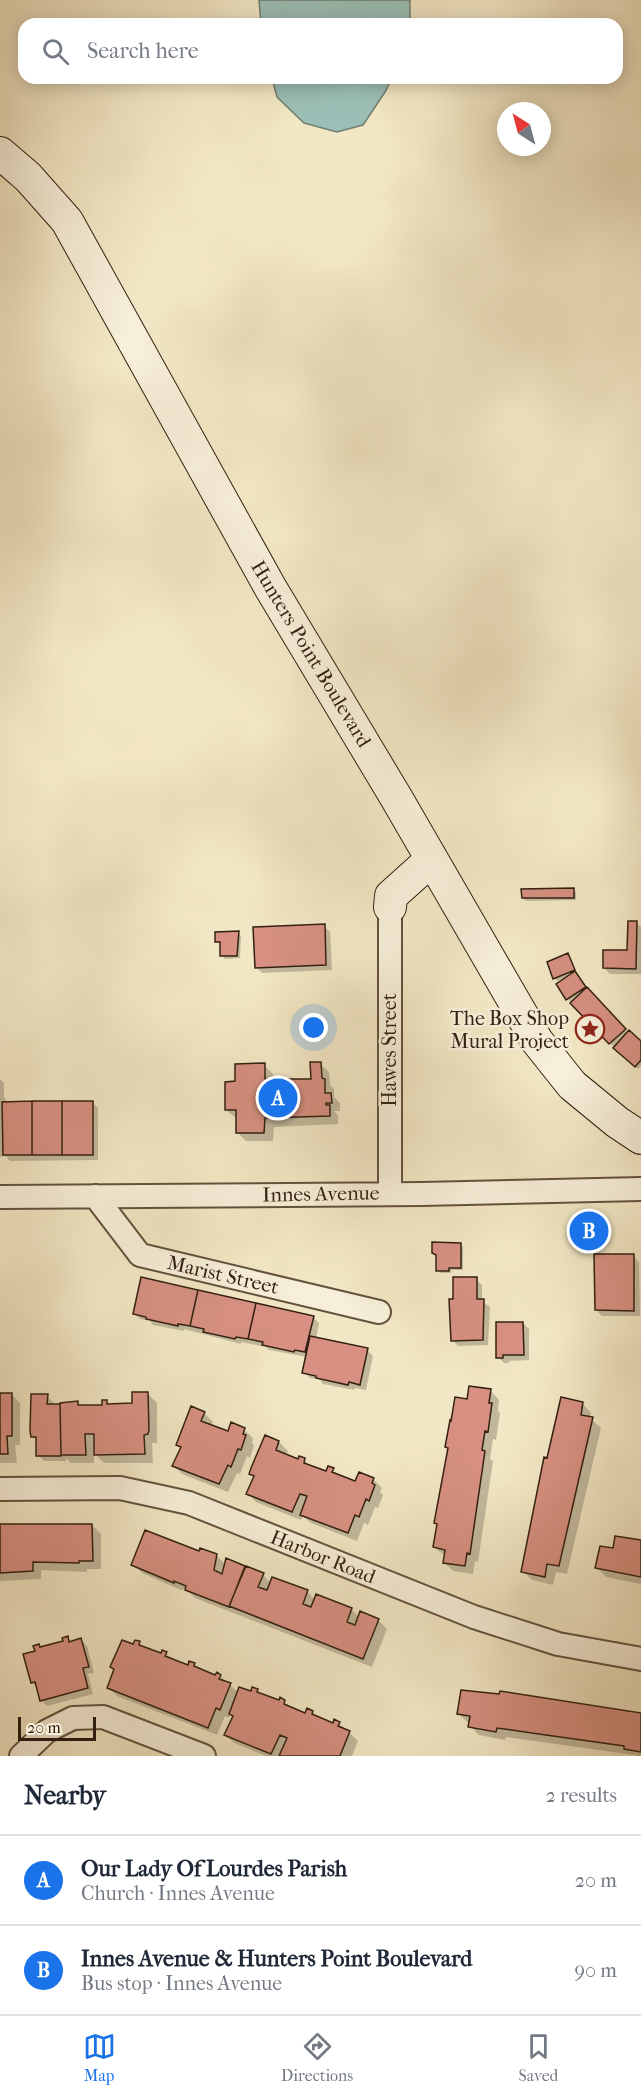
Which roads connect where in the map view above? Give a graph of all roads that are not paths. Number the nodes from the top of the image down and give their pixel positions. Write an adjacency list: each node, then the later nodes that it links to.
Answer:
1 (0, 153): 2 (main road, Hunters Point Boulevard)
2 (431, 860): 3 (main road); 4 (main road, Hunters Point Boulevard)
3 (390, 907): 6 (street, Hawes Street)
4 (641, 1138)
5 (641, 1188): 6 (street, Innes Avenue)
6 (390, 1193): 7 (street, Innes Avenue)
7 (95, 1196): 8 (street, Innes Avenue); 9 (street, Marist Street)
8 (0, 1197)
9 (379, 1312)
10 (0, 1489): 11 (street, Harbor Road)
11 (641, 1659)
12 (21, 1756): 13 (street)
13 (204, 1756)

